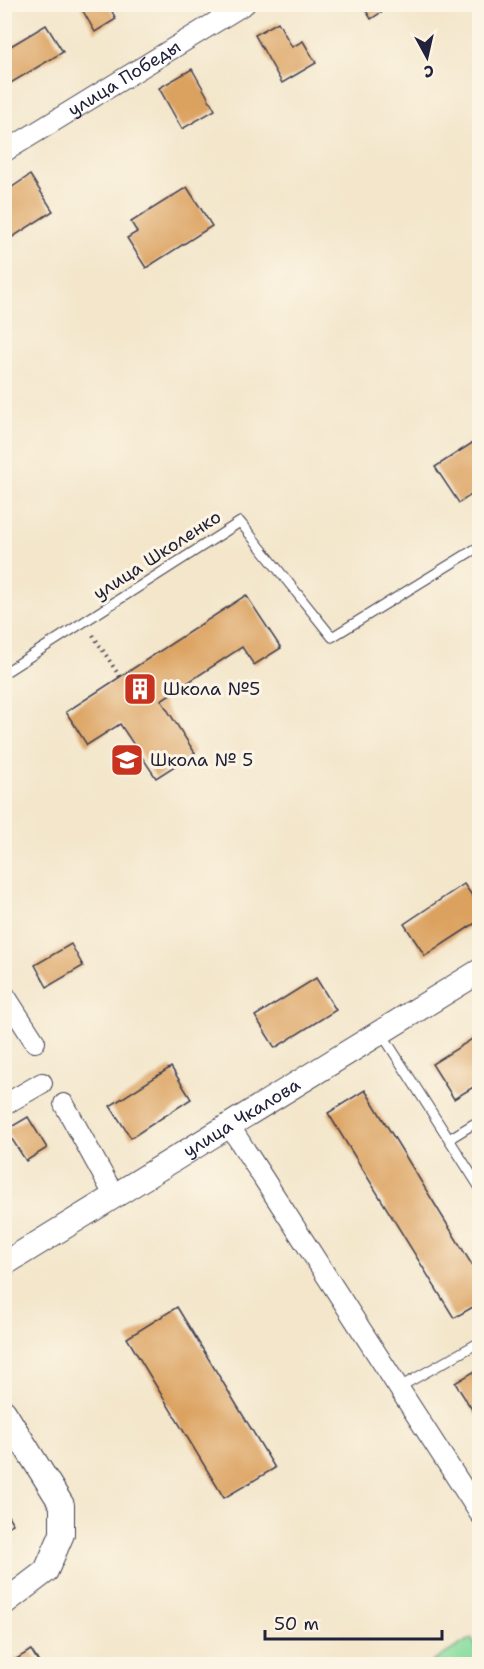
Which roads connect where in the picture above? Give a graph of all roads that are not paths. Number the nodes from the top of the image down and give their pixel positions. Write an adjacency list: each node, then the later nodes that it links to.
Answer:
1 (245, 4): 2 (street, улица Победы)
2 (4, 152)
3 (480, 546): 4 (lane, улица Школенко)
4 (4, 673)
5 (480, 971): 7 (street, улица Чкалова)
6 (4, 994): 8 (street)
7 (380, 1032): 13 (street, улица Чкалова); 14 (lane)
8 (35, 1042)
9 (42, 1083): 11 (street)
10 (64, 1104): 16 (street)
11 (4, 1105)
12 (480, 1120): 14 (lane)
13 (229, 1125): 16 (street, улица Чкалова); 19 (street)
14 (449, 1139): 15 (lane)
15 (480, 1188)
16 (115, 1197): 17 (street, улица Чкалова)
17 (4, 1263)
18 (480, 1342): 19 (lane)
19 (398, 1388): 21 (street)
20 (4, 1412): 22 (street)
21 (480, 1514)
22 (4, 1603)

